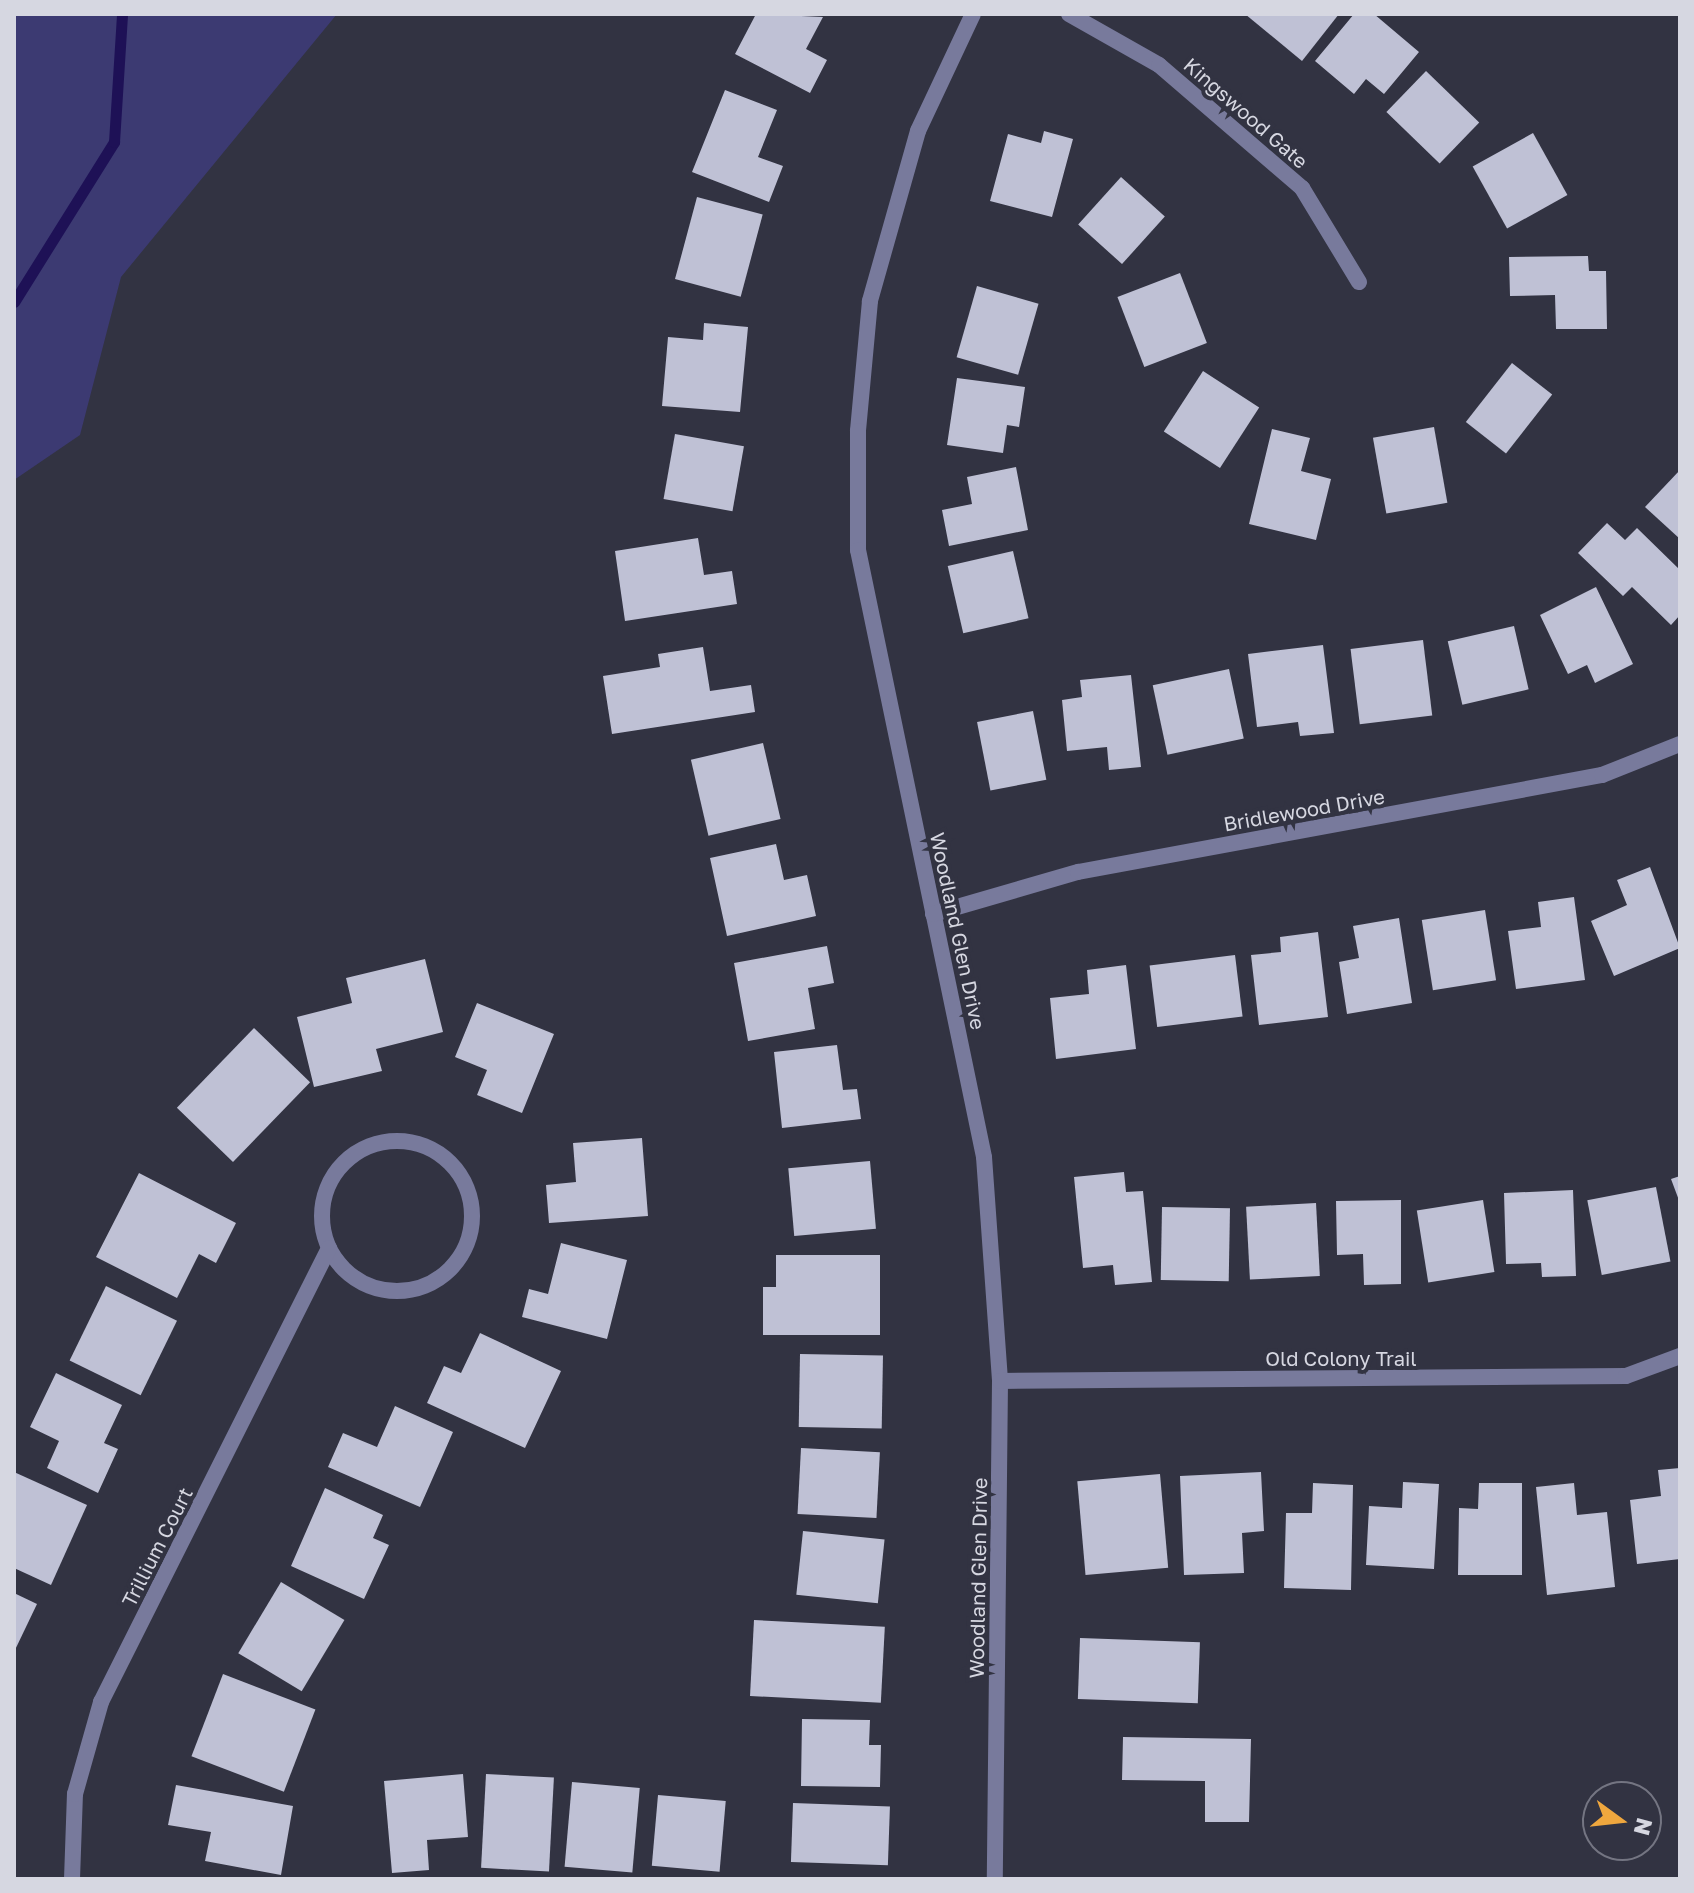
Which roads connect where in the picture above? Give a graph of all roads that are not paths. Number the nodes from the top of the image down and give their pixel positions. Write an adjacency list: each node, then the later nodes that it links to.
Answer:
1 (973, 14): 5 (street, Woodland Glen Drive)
2 (1069, 14): 3 (street, Kingswood Gate)
3 (1359, 282)
4 (1680, 744): 5 (street, Bridlewood Drive)
5 (933, 914): 8 (street, Woodland Glen Drive)
6 (329, 1248): 6 (street); 9 (street, Trillium Court)
7 (1680, 1356): 8 (street, Old Colony Trail)
8 (1000, 1381): 10 (street, Woodland Glen Drive)
9 (72, 1879)
10 (995, 1879)

